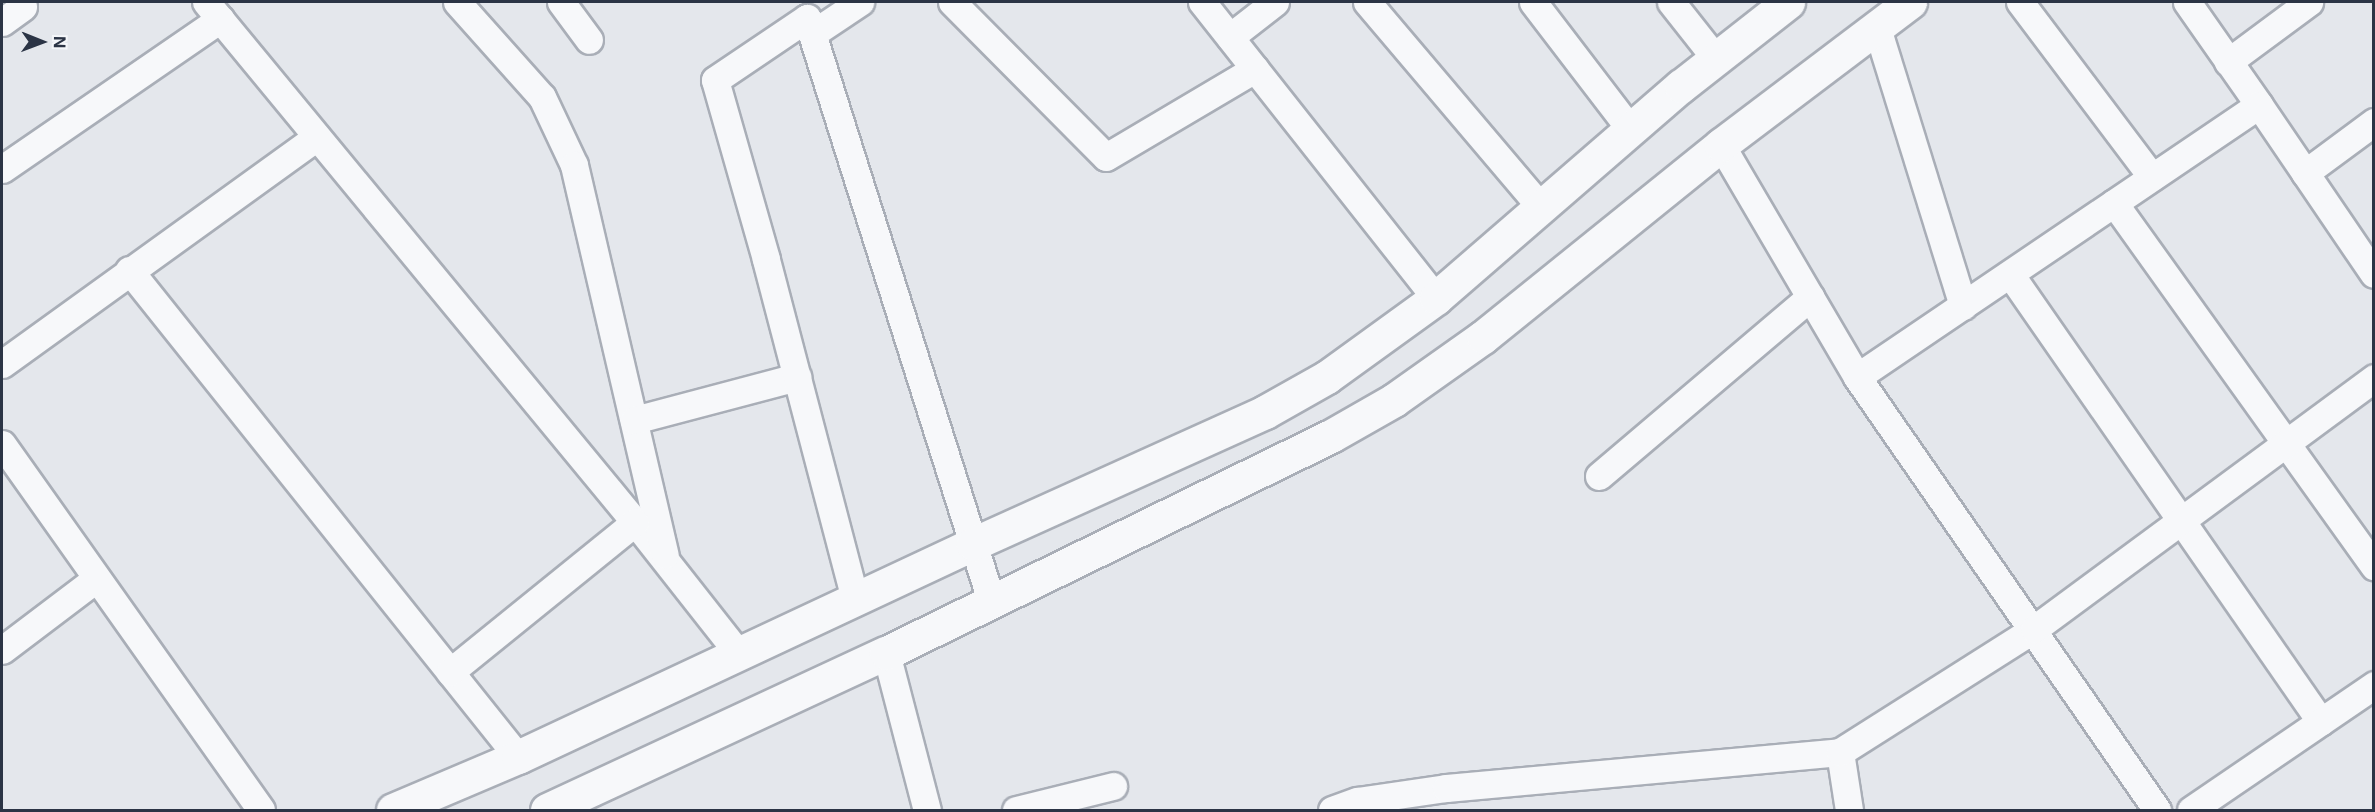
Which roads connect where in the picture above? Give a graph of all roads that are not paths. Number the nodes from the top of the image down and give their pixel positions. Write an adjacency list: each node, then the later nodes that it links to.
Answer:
1 (457, 2): 43 (street)
2 (561, 2): 19 (street)
3 (860, 2): 16 (street)
4 (952, 2): 22 (street)
5 (1202, 2): 18 (street)
6 (1275, 2): 18 (street)
7 (1367, 2): 32 (street)
8 (1533, 2): 25 (street)
9 (1671, 2): 20 (street)
10 (1788, 2): 20 (street)
11 (1910, 2): 17 (street)
12 (2020, 2): 30 (street)
13 (2187, 2): 21 (street)
14 (2309, 2): 21 (street)
15 (213, 10): 26 (street); 28 (street)
16 (804, 18): 40 (street); 49 (street)
17 (1877, 28): 27 (street); 38 (street)
18 (1230, 37): 22 (street)
19 (589, 40)
20 (1716, 59): 25 (street)
21 (2229, 62): 23 (street)
22 (1255, 69): 37 (street)
23 (2259, 105): 29 (street); 30 (street)
24 (2373, 122): 29 (street)
25 (1631, 130): 32 (street)
26 (317, 136): 33 (street); 48 (street)
27 (1721, 145): 36 (street); 54 (street)
28 (2, 169)
29 (2305, 173): 35 (street)
30 (2152, 177): 31 (street)
31 (2114, 203): 34 (street); 44 (street)
32 (1541, 207): 37 (street)
33 (129, 270): 39 (street); 59 (street)
34 (2010, 274): 38 (street); 47 (street)
35 (2373, 274)
36 (1810, 297): 41 (street); 46 (street)
37 (1436, 298): 49 (street)
38 (1963, 306): 41 (street)
39 (2, 364)
40 (797, 377): 43 (street); 53 (street)
41 (1857, 377): 55 (street)
42 (2373, 378): 44 (street)
43 (634, 420): 50 (street)
44 (2285, 443): 47 (street); 51 (street)
45 (2, 444): 52 (street)
46 (1599, 476)
47 (2182, 519): 55 (street); 61 (street)
48 (635, 522): 50 (street); 59 (street)
49 (973, 544): 53 (street); 54 (street)
50 (667, 562): 58 (street)
51 (2373, 566)
52 (96, 579): 56 (street); 66 (street)
53 (855, 599): 58 (street)
54 (991, 600): 57 (street)
55 (2034, 629): 62 (street); 73 (street)
56 (2, 650)
57 (886, 653): 68 (street); 69 (street)
58 (739, 654): 63 (street)
59 (450, 672): 63 (street)
60 (2373, 686): 61 (street)
61 (2321, 722): 74 (street)
62 (1840, 752): 65 (street); 72 (street)
63 (519, 757): 67 (street)
64 (1113, 786): 70 (street)
65 (1447, 799): 71 (street)
66 (261, 810)
67 (393, 810)
68 (547, 810)
69 (927, 810)
70 (1016, 810)
71 (1332, 810)
72 (1849, 810)
73 (2157, 810)
74 (2191, 810)

